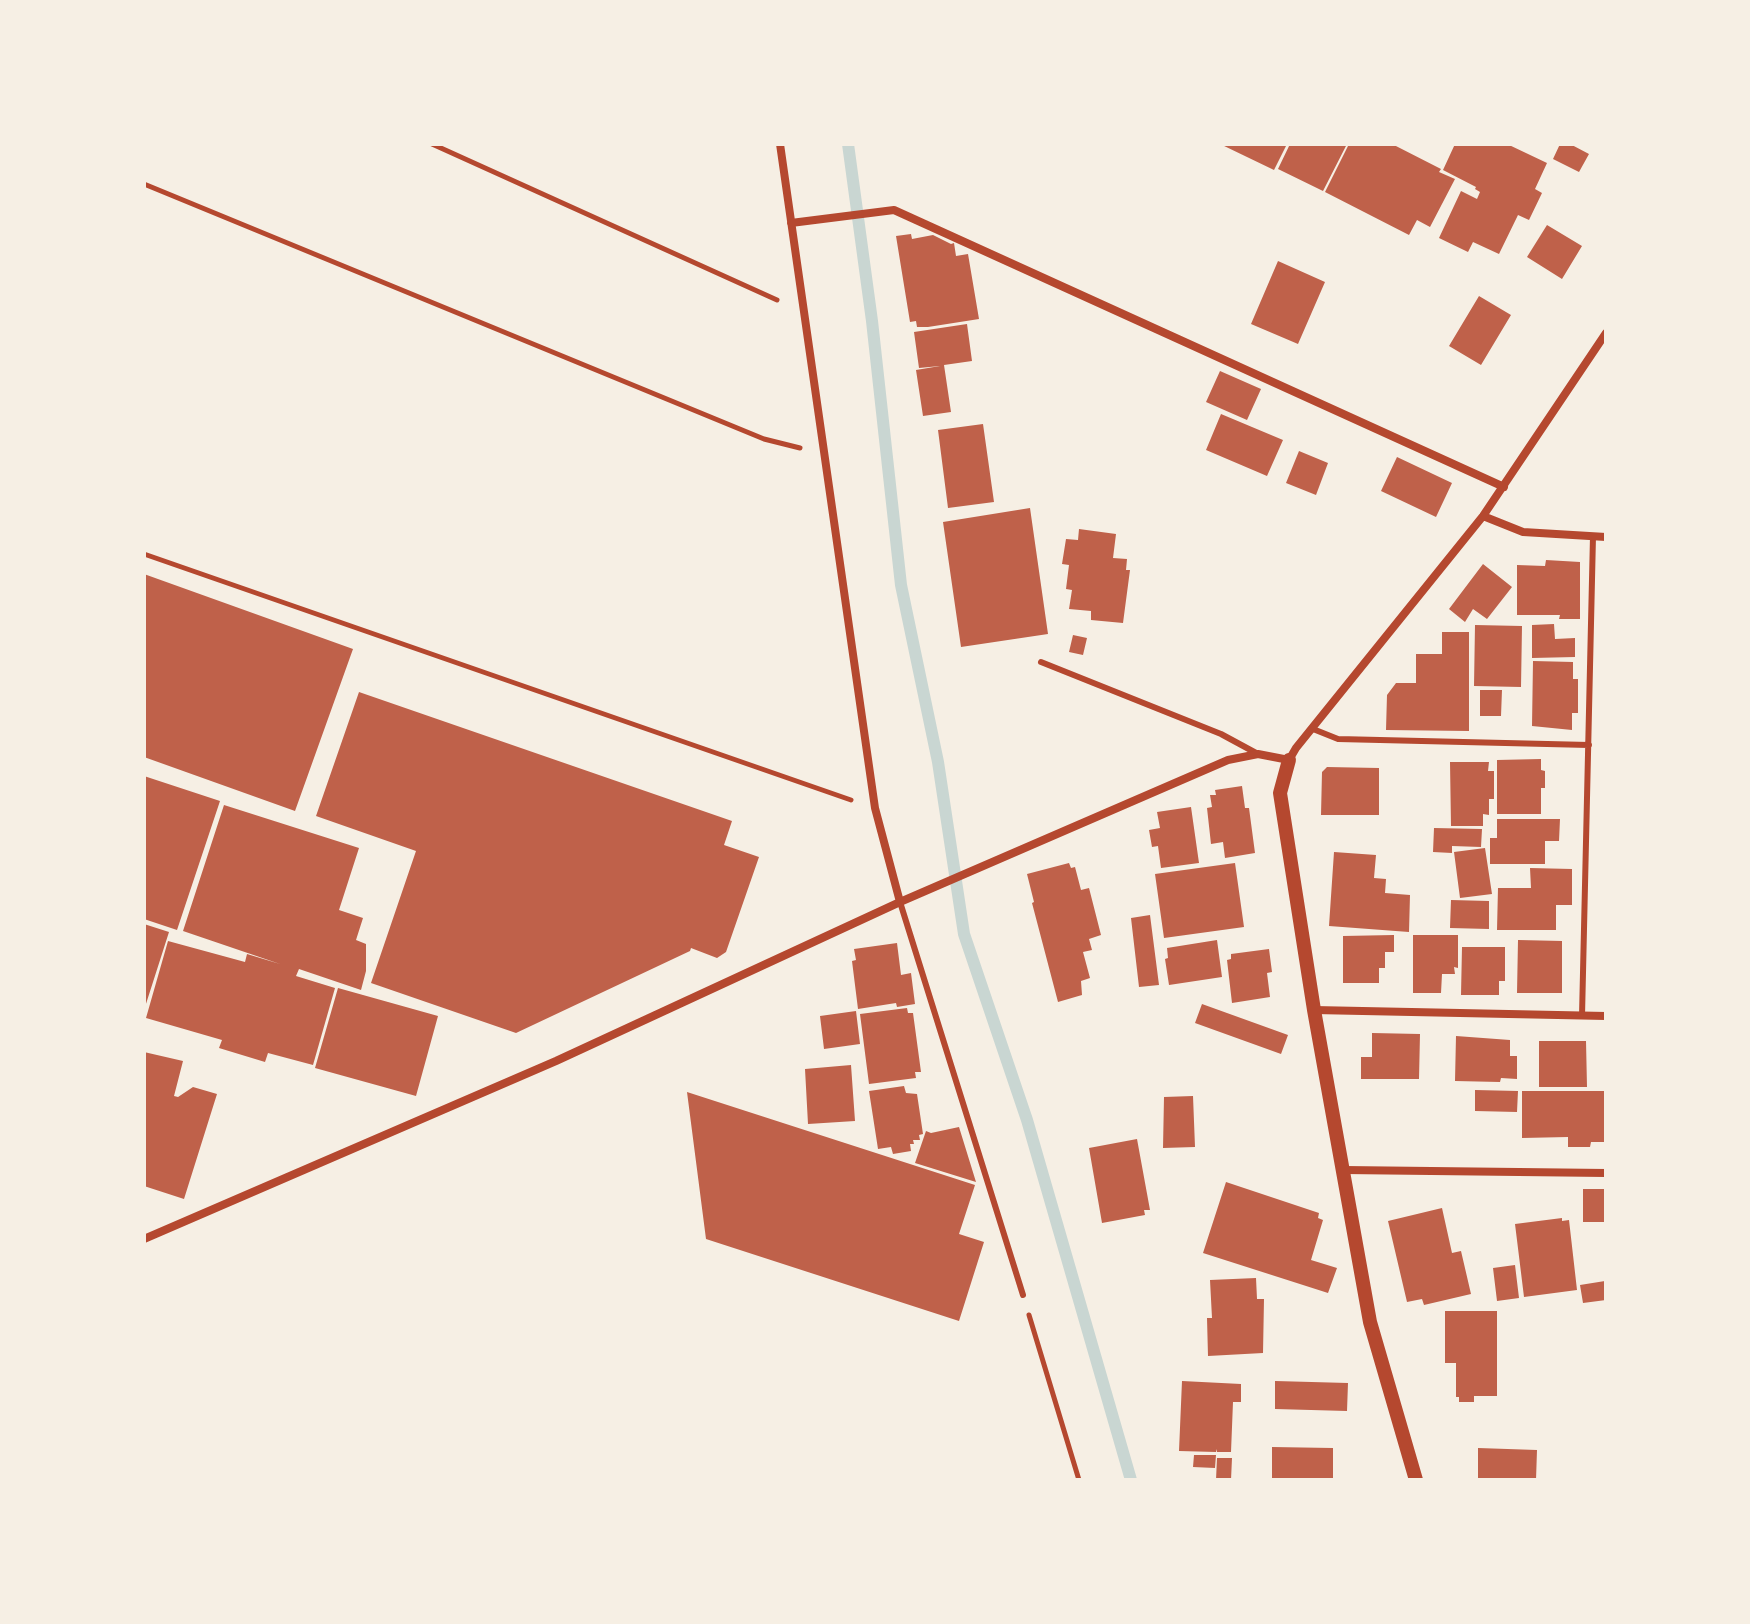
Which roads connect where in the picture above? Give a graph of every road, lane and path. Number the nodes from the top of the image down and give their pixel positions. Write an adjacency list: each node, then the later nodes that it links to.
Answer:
1 (432, 144): 5 (path)
2 (780, 144): 4 (street)
3 (144, 184): 7 (path)
4 (791, 223): 5 (street); 8 (street)
5 (804, 312): 7 (street)
6 (1606, 333): 8 (street)
7 (824, 454): 18 (street)
8 (1504, 487): 9 (street)
9 (1483, 516): 10 (street); 14 (street)
10 (1593, 536): 11 (street); 15 (lane)
11 (1606, 537)
12 (144, 554): 18 (path)
13 (1041, 662): 16 (lane)
14 (1313, 729): 15 (lane); 17 (street)
15 (1589, 745): 21 (lane)
16 (1258, 754): 17 (street); 19 (street)
17 (1289, 760): 20 (street)
18 (875, 808): 19 (street)
19 (900, 902): 25 (street); 26 (lane)
20 (1314, 1010): 21 (street); 23 (street)
21 (1582, 1016): 22 (street)
22 (1606, 1016)
23 (1344, 1170): 24 (street); 28 (street)
24 (1606, 1173)
25 (144, 1239)
26 (1023, 1295): 27 (path)
27 (1079, 1480)
28 (1416, 1480)

